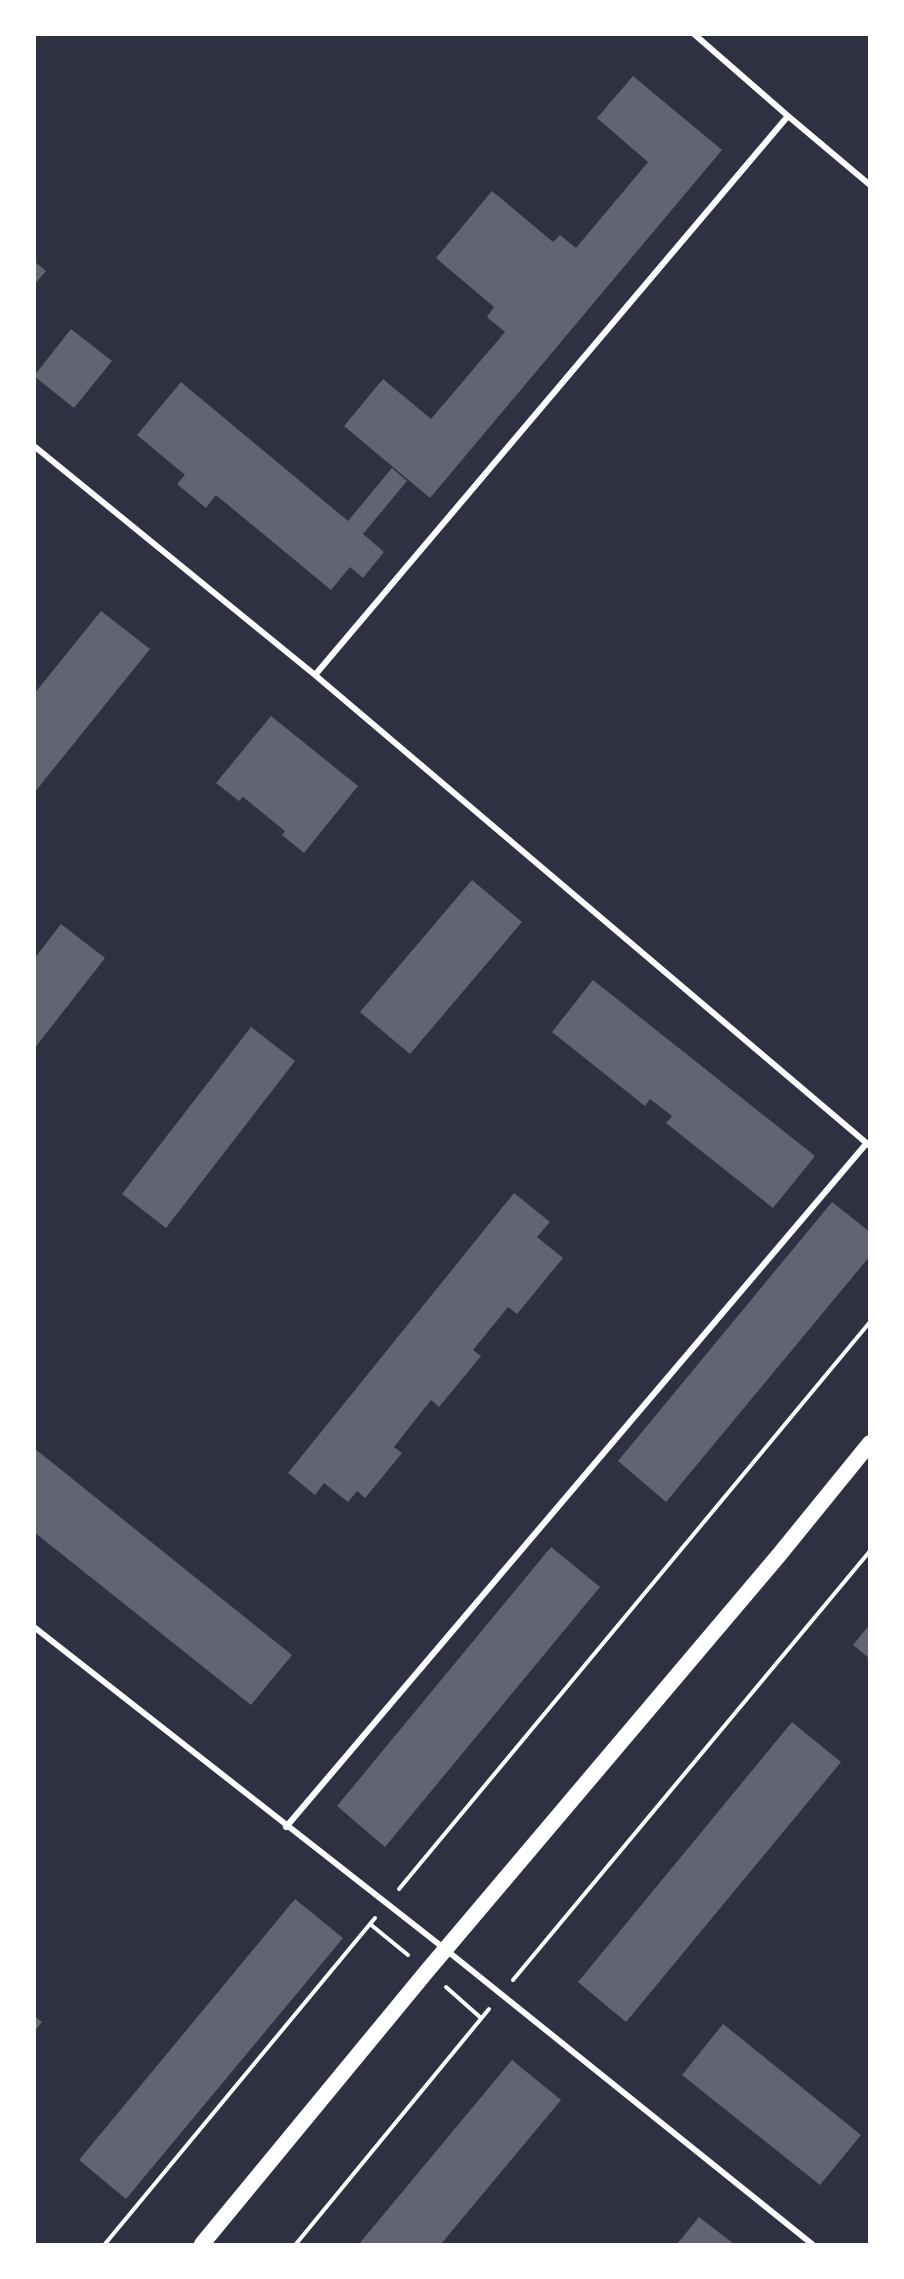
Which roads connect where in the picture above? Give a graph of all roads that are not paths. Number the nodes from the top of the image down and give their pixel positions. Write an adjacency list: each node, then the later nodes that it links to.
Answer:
1 (694, 34): 2 (street)
2 (788, 116): 3 (street); 5 (street)
3 (870, 185)
4 (34, 446): 5 (street)
5 (315, 675): 6 (street)
6 (868, 1145): 9 (street)
7 (870, 1443): 10 (highway)
8 (34, 1627): 9 (street)
9 (286, 1827): 10 (street)
10 (445, 1949): 11 (highway); 12 (street)
11 (202, 2244)
12 (812, 2244)

